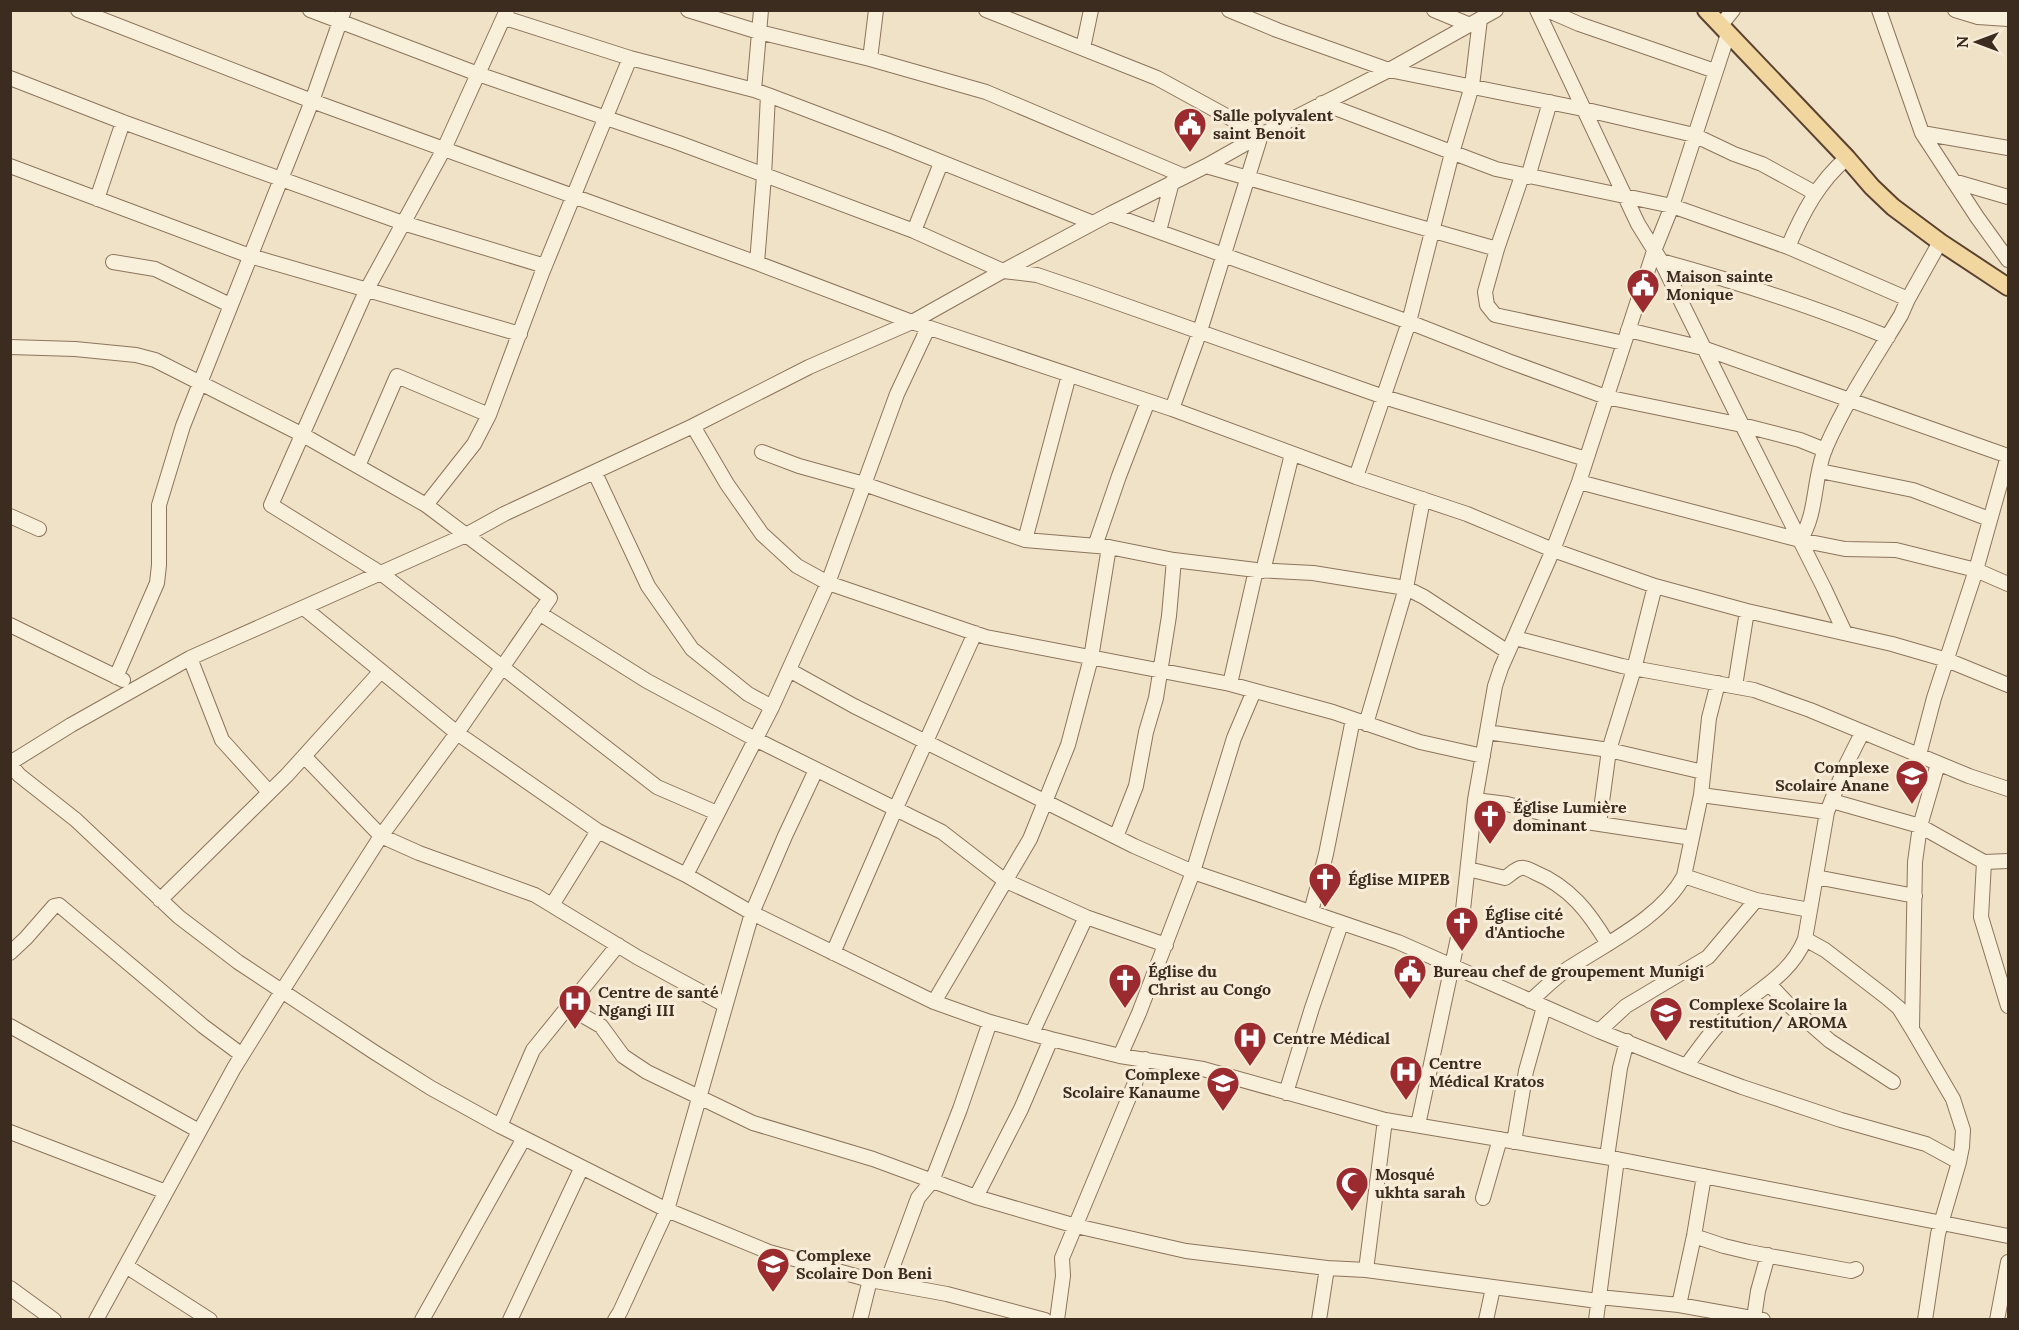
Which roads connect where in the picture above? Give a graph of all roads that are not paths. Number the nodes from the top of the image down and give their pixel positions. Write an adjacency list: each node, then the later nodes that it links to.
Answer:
1 (78, 10): 33 (street)
2 (310, 10): 18 (street)
3 (688, 10): 22 (street)
4 (761, 10): 22 (street)
5 (876, 10): 25 (street)
6 (986, 10): 23 (street)
7 (1091, 10): 23 (street)
8 (1229, 10): 26 (street)
9 (1434, 10): 20 (street)
10 (1496, 10): 20 (street)
11 (1537, 10): 36 (street)
12 (1547, 10): 27 (street)
13 (1706, 10): 21 (main road)
14 (1732, 10): 21 (street)
15 (1879, 10): 39 (street)
16 (1955, 10): 19 (street)
17 (506, 14): 24 (street); 28 (street)
18 (342, 16): 28 (street); 33 (street)
19 (2008, 19)
20 (1475, 22): 26 (street); 30 (street)
21 (1724, 29): 27 (street); 45 (main road)
22 (759, 32): 25 (street); 31 (street)
23 (1083, 48): 40 (street)
24 (630, 58): 31 (street); 37 (street)
25 (870, 58): 53 (street)
26 (1389, 70): 30 (street); 35 (street)
27 (1715, 71): 41 (street)
28 (478, 74): 37 (street); 43 (street)
29 (10, 78): 38 (street)
30 (1472, 86): 34 (street); 44 (street)
31 (754, 90): 32 (street)
32 (768, 95): 46 (street); 49 (street)
33 (312, 100): 43 (street); 52 (street)
34 (1550, 102): 36 (street); 50 (street)
35 (1322, 104): 40 (street); 44 (street)
36 (1583, 110): 41 (street); 56 (street)
37 (606, 118): 49 (street); 57 (street)
38 (123, 122): 52 (street); 59 (street)
39 (1922, 133): 42 (street); 54 (street)
40 (1261, 135): 48 (street); 51 (street)
41 (1694, 135): 55 (street); 60 (street)
42 (2008, 148)
43 (444, 149): 57 (street); 62 (street)
44 (1452, 153): 50 (street); 66 (street)
45 (1847, 158): 55 (street); 67 (main road)
46 (941, 163): 63 (street); 64 (street)
47 (10, 166): 59 (street)
48 (1206, 166): 51 (street); 53 (street)
49 (764, 176): 64 (street); 75 (street)
50 (1525, 177): 56 (street); 69 (street)
51 (1246, 178): 66 (street); 70 (street)
52 (281, 179): 62 (street); 71 (street)
53 (1178, 179): 61 (street); 65 (street)
54 (1953, 181): 58 (street); 73 (street)
55 (1815, 193): 68 (street)
56 (1624, 196): 60 (street); 72 (street)
57 (573, 197): 75 (street); 76 (street)
58 (2008, 197)
59 (97, 199): 71 (street)
60 (1672, 206): 68 (street); 72 (street)
61 (1110, 214): 63 (street); 65 (street)
62 (404, 223): 76 (street); 79 (street)
63 (1093, 223): 77 (street)
64 (914, 231): 77 (street)
65 (1159, 231): 70 (street)
66 (1432, 231): 69 (street); 83 (street)
67 (1940, 242): 78 (main road); 80 (street)
68 (1788, 247): 80 (street)
69 (1497, 249): 87 (street)
70 (1224, 255): 83 (street); 85 (street)
71 (250, 256): 79 (street); 81 (street)
72 (1658, 256): 87 (street); 88 (street); 90 (street)
73 (2008, 261)
74 (113, 262): 81 (street)
75 (757, 263): 82 (street)
76 (545, 266): 86 (street)
77 (1003, 271): 82 (street); 85 (street)
78 (2008, 287)
79 (366, 291): 86 (street); 101 (street)
80 (1908, 299): 88 (street)
81 (230, 305): 92 (street)
82 (912, 322): 84 (street); 100 (street)
83 (1409, 322): 93 (street); 94 (street)
84 (928, 328): 91 (street); 112 (street)
85 (1200, 331): 93 (street); 97 (street)
86 (520, 334): 98 (street)
87 (1626, 336): 90 (street); 94 (street)
88 (1888, 337): 95 (street)
89 (10, 347): 92 (street)
90 (1703, 348): 95 (street); 99 (street)
91 (1069, 375): 96 (street); 119 (street)
92 (200, 382): 101 (street); 148 (street)
93 (1384, 397): 106 (street); 110 (street)
94 (1606, 397): 99 (street); 106 (street)
95 (1849, 400): 102 (street); 105 (street)
96 (1148, 401): 97 (street); 121 (street)
97 (1172, 409): 104 (street)
98 (489, 415): 107 (street); 114 (street)
99 (1742, 425): 102 (street); 120 (street)
100 (693, 426): 109 (street); 128 (street)
101 (303, 435): 107 (street); 127 (street)
102 (1825, 450): 108 (street)
103 (762, 452): 112 (street)
104 (1292, 454): 110 (street); 126 (street)
105 (2008, 456): 116 (street)
106 (1586, 459): 111 (street)
107 (358, 466): 114 (street)
108 (1820, 471): 116 (street); 120 (street)
109 (595, 473): 118 (street); 155 (street)
110 (1356, 477): 113 (street)
111 (1579, 482): 120 (street); 123 (street)
112 (864, 484): 119 (street); 128 (street)
113 (1423, 499): 123 (street); 131 (street)
114 (426, 504): 118 (street)
115 (10, 516): 117 (street)
116 (1989, 519): 125 (street)
117 (39, 529)
118 (466, 536): 127 (street); 134 (street)
119 (1025, 540): 121 (street)
120 (1800, 540): 125 (street); 137 (street)
121 (1095, 546): 122 (street)
122 (1109, 547): 124 (street); 141 (street)
123 (1553, 550): 130 (street); 138 (street)
124 (1174, 560): 126 (street); 147 (street)
125 (1976, 570): 129 (street); 142 (street)
126 (1260, 571): 131 (street); 150 (street)
127 (382, 574): 132 (street); 143 (street)
128 (828, 584): 136 (street); 145 (street)
129 (2008, 584)
130 (1655, 586): 133 (street); 144 (street)
131 (1406, 588): 139 (street); 156 (street)
132 (304, 608): 140 (street); 146 (street)
133 (1747, 610): 137 (street); 153 (street)
134 (539, 613): 143 (street); 160 (street)
135 (10, 625): 148 (street)
136 (975, 633): 141 (street); 161 (street)
137 (1845, 633): 142 (street)
138 (1515, 638): 139 (street); 144 (street)
139 (1508, 652): 158 (street)
140 (190, 658): 152 (street); 171 (street)
141 (1091, 658): 147 (street); 174 (street)
142 (1947, 660): 151 (street); 163 (street)
143 (502, 666): 157 (street); 177 (street)
144 (1634, 669): 149 (street); 162 (street)
145 (789, 670): 155 (street); 161 (street)
146 (381, 671): 157 (street); 164 (street)
147 (1160, 672): 150 (street); 182 (street)
148 (116, 677): 152 (street)
149 (1718, 683): 153 (street); 169 (street)
150 (1230, 684): 154 (street)
151 (2008, 685)
152 (139, 686): 166 (street)
153 (1736, 686): 159 (street)
154 (1254, 690): 156 (street); 187 (street)
155 (772, 707): 160 (street)
156 (1360, 722): 165 (street); 197 (street)
157 (457, 732): 180 (street); 181 (street)
158 (1487, 732): 162 (street); 165 (street)
159 (1862, 733): 163 (street); 175 (street)
160 (755, 739): 168 (street); 177 (street)
161 (926, 741): 174 (street); 176 (street)
162 (1609, 750): 169 (street); 178 (street)
163 (1919, 755): 167 (street)
164 (304, 756): 171 (street); 181 (street)
165 (1483, 756): 173 (street)
166 (10, 764): 193 (street)
167 (1938, 764): 170 (street); 179 (street)
168 (816, 770): 176 (street); 198 (street)
169 (1703, 772): 172 (street)
170 (2008, 789)
171 (269, 792): 193 (street)
172 (1701, 795): 175 (street); 183 (street)
173 (1475, 800): 178 (street); 186 (street)
174 (1046, 801): 182 (street); 191 (street)
175 (1829, 806): 179 (street); 190 (street)
176 (895, 810): 191 (street); 206 (street)
177 (717, 813): 188 (street)
178 (1599, 824): 183 (street)
179 (1920, 826): 185 (street); 192 (street)
180 (598, 831): 188 (street); 195 (street)
181 (381, 836): 195 (street); 209 (street)
182 (1116, 837): 187 (street)
183 (1692, 838): 189 (street)
184 (2008, 861): 185 (street)
185 (1984, 862): 214 (street)
186 (1468, 869): 202 (street); 207 (street)
187 (1193, 872): 197 (street); 204 (street)
188 (686, 875): 198 (street)
189 (1684, 876): 194 (street); 202 (street)
190 (1816, 877): 192 (street); 196 (street)
191 (1004, 880): 199 (street); 211 (street)
192 (1914, 896): 218 (street)
193 (160, 900): 209 (street)
194 (1756, 900): 196 (street); 219 (street)
195 (552, 904): 203 (street)
196 (1810, 910): 201 (street)
197 (1311, 912): 200 (street)
198 (752, 913): 206 (street); 212 (street)
199 (1086, 916): 204 (street); 220 (street)
200 (1341, 924): 207 (street); 228 (street)
201 (1805, 939): 208 (street); 218 (street)
202 (1608, 944): 210 (street)
203 (618, 945): 212 (street); 215 (street)
204 (1166, 945): 224 (street)
205 (10, 953): 223 (street)
206 (833, 953): 211 (street)
207 (1453, 966): 210 (street); 231 (street)
208 (1769, 984): 226 (street); 227 (street)
209 (282, 991): 223 (street); 232 (street)
210 (1530, 1000): 213 (street)
211 (934, 1002): 216 (street)
212 (725, 1005): 229 (street)
213 (1544, 1006): 219 (street); 236 (street)
214 (2008, 1006)
215 (568, 1007): 229 (street); 232 (street)
216 (990, 1022): 220 (street); 241 (street)
217 (10, 1026): 233 (street)
218 (1912, 1029): 238 (street)
219 (1599, 1031): 222 (street)
220 (1032, 1034): 221 (street)
221 (1051, 1039): 224 (street); 243 (street)
222 (1627, 1041): 226 (street); 237 (street)
223 (242, 1055): 233 (street)
224 (1120, 1056): 225 (street)
225 (1144, 1059): 228 (street); 247 (street)
226 (1686, 1066): 238 (street)
227 (1893, 1082)
228 (1286, 1093): 230 (street)
229 (700, 1097): 241 (street); 245 (street)
230 (1385, 1120): 231 (street); 255 (street)
231 (1418, 1125): 236 (street)
232 (500, 1126): 235 (street)
233 (199, 1131): 242 (street)
234 (10, 1132): 242 (street)
235 (524, 1138): 239 (street); 268 (street)
236 (1507, 1140): 237 (street); 244 (street)
237 (1612, 1158): 240 (street); 260 (street)
238 (1959, 1162): 246 (street)
239 (582, 1168): 245 (street); 269 (street)
240 (1704, 1176): 246 (street); 248 (street)
241 (932, 1181): 243 (street); 257 (street)
242 (166, 1192): 252 (street)
243 (976, 1197): 247 (street)
244 (1483, 1198)
245 (667, 1210): 256 (street); 262 (street)
246 (1941, 1223): 249 (street); 276 (street)
247 (1077, 1226): 253 (street); 272 (street)
248 (1694, 1236): 250 (street); 261 (street)
249 (2008, 1236)
250 (1768, 1255): 254 (street); 264 (street)
251 (2008, 1262): 277 (street)
252 (126, 1266): 266 (street); 267 (street)
253 (1327, 1268): 255 (street); 273 (street)
254 (1856, 1269)
255 (1366, 1270): 259 (street)
256 (870, 1280): 257 (street); 270 (street)
257 (887, 1282): 263 (street)
258 (10, 1288): 265 (street)
259 (1493, 1288): 260 (street); 274 (street)
260 (1599, 1299): 261 (street); 275 (street)
261 (1679, 1305): 264 (street)
262 (621, 1317)
263 (1024, 1317): 271 (street)
264 (1758, 1319)
265 (54, 1320)
266 (96, 1320)
267 (210, 1320)
268 (422, 1320)
269 (510, 1320)
270 (860, 1320)
271 (1046, 1320)
272 (1057, 1320)
273 (1319, 1320)
274 (1486, 1320)
275 (1596, 1320)
276 (1925, 1320)
277 (1997, 1320)

